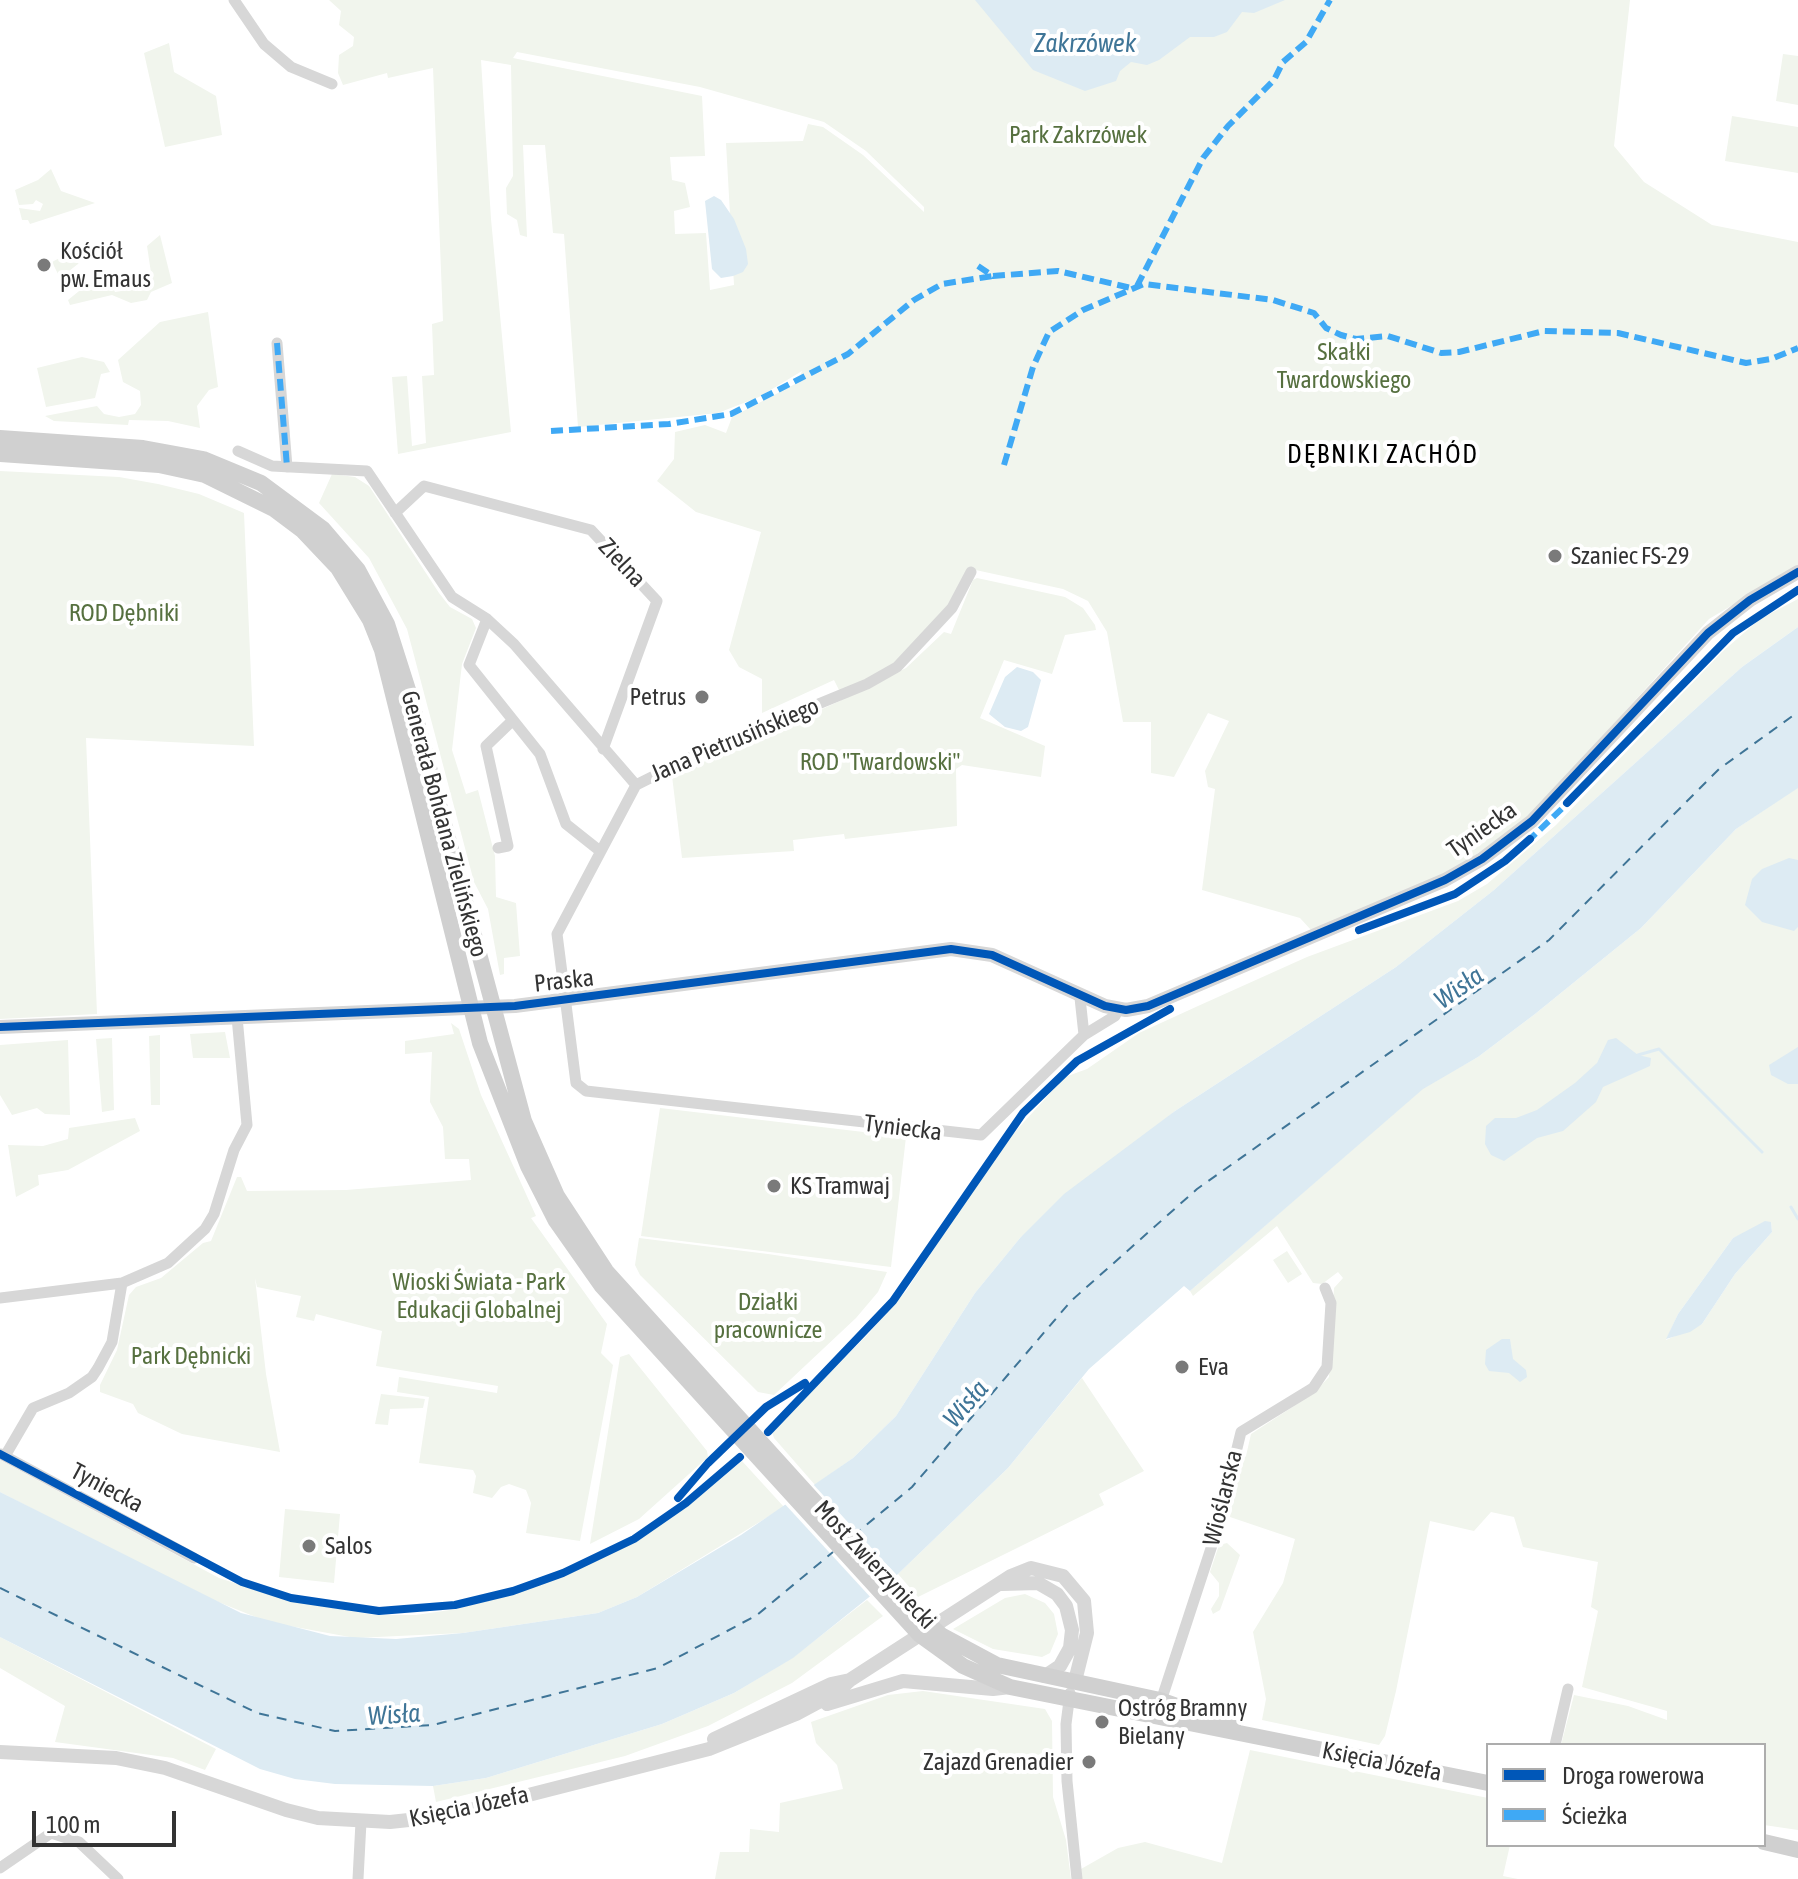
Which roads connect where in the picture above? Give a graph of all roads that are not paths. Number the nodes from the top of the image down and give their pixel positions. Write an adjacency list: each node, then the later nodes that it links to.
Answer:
1 (234, 0): 2 (street)
2 (332, 84)
3 (277, 343): 7 (street)
4 (0, 438): 19 (main road, Generała Bohdana Zielińskiego)
5 (238, 451): 7 (street)
6 (0, 454): 20 (main road, Generała Bohdana Zielińskiego)
7 (287, 467): 8 (street)
8 (395, 513): 11 (street); 13 (street, Zielna)
9 (971, 572): 14 (street, Jana Pietrusińskiego)
10 (1798, 572): 21 (street, Tyniecka)
11 (487, 619): 12 (street); 13 (street)
12 (512, 721): 15 (street); 16 (street)
13 (603, 749): 14 (street)
14 (636, 785): 16 (street, Jana Pietrusińskiego)
15 (498, 848)
16 (600, 851): 18 (street, Jana Pietrusińskiego)
17 (1080, 998): 18 (street, Praska); 21 (street, Praska); 24 (street)
18 (564, 1002): 19 (street, Praska); 25 (street, Jana Pietrusińskiego)
19 (492, 1007): 20 (street, Praska); 29 (main road, Generała Bohdana Zielińskiego)
20 (472, 1009): 22 (street, Praska); 29 (main road, Generała Bohdana Zielińskiego)
21 (1118, 1010): 24 (street, Tyniecka)
22 (237, 1017): 23 (street, Praska); 26 (street)
23 (0, 1027)
24 (1084, 1035): 25 (street, Tyniecka)
25 (569, 1044)
26 (122, 1283): 28 (street); 30 (street)
27 (1325, 1288): 39 (street, Wioślarska)
28 (0, 1298)
29 (728, 1416): 33 (main road, Most Zwierzyniecki)
30 (3, 1455): 31 (street, Tyniecka)
31 (194, 1558)
32 (1002, 1584): 34 (street); 35 (street, Księcia Józefa); 37 (street, Księcia Józefa)
33 (946, 1647): 34 (main road, Most Zwierzyniecki); 36 (main road, Most Zwierzyniecki)
34 (1045, 1676): 37 (main road, Księcia Józefa)
35 (850, 1680): 41 (street, Księcia Józefa); 45 (street, Księcia Józefa)
36 (1010, 1687): 37 (main road, Księcia Józefa); 41 (street, Księcia Józefa)
37 (1072, 1689): 39 (main road, Księcia Józefa); 40 (main road, Księcia Józefa); 54 (street)
38 (1568, 1689): 44 (street)
39 (1160, 1700): 40 (street); 42 (street); 43 (main road, Księcia Józefa)
40 (1130, 1709): 42 (main road, Księcia Józefa)
41 (796, 1714): 45 (street, Księcia Józefa)
42 (1171, 1720): 43 (main road, Księcia Józefa)
43 (1276, 1742): 47 (main road, Księcia Józefa)
44 (1555, 1743)
45 (701, 1749): 48 (street, Księcia Józefa)
46 (0, 1752): 48 (street, Księcia Józefa)
47 (1486, 1783)
48 (361, 1822): 53 (street)
49 (1766, 1842): 50 (main road)
50 (1798, 1850)
51 (0, 1868): 52 (street)
52 (118, 1879)
53 (358, 1879)
54 (1077, 1879)

